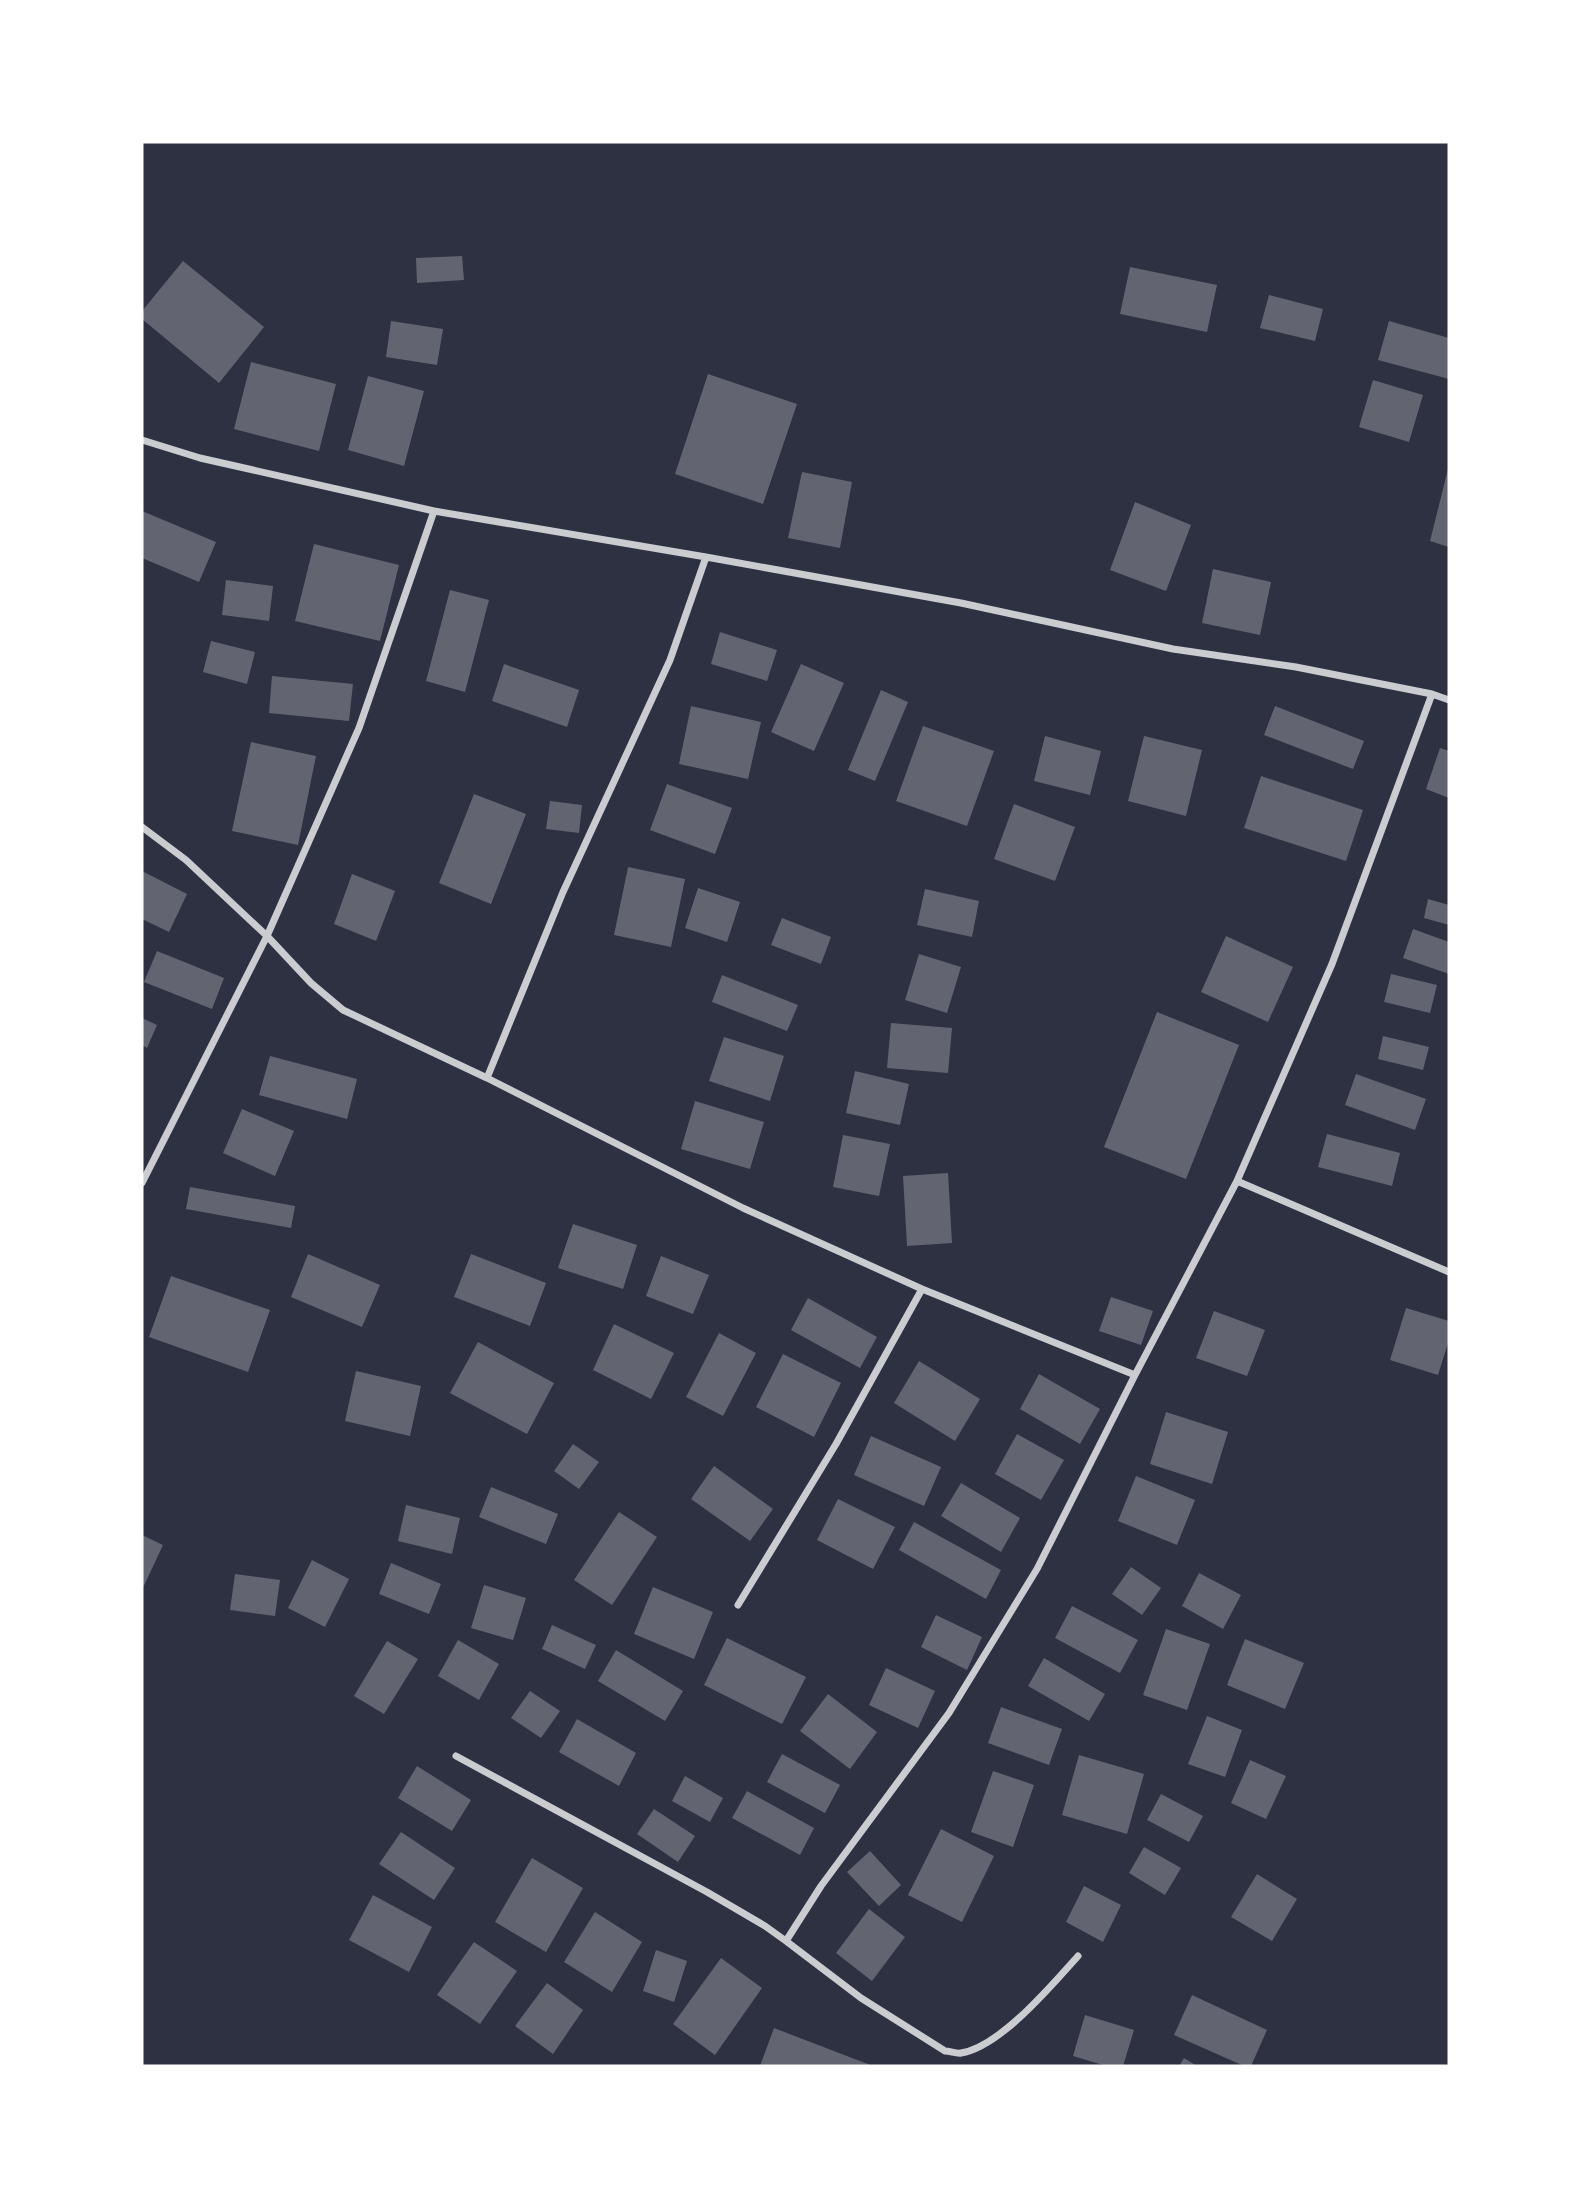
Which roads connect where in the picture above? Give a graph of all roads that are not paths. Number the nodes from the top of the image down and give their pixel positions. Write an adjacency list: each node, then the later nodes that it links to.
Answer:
1 (142, 440): 2 (street)
2 (434, 512): 3 (street); 7 (street)
3 (706, 557): 4 (street); 8 (street)
4 (1432, 694): 5 (street); 9 (street)
5 (1449, 700)
6 (142, 827): 7 (street)
7 (267, 936): 8 (street); 10 (street)
8 (487, 1078): 12 (street)
9 (1237, 1181): 11 (street); 13 (street)
10 (142, 1183)
11 (1449, 1272)
12 (922, 1289): 13 (street); 14 (street)
13 (1135, 1375): 16 (street)
14 (738, 1605)
15 (456, 1756): 16 (street)
16 (786, 1941): 17 (street)
17 (1078, 1956)

